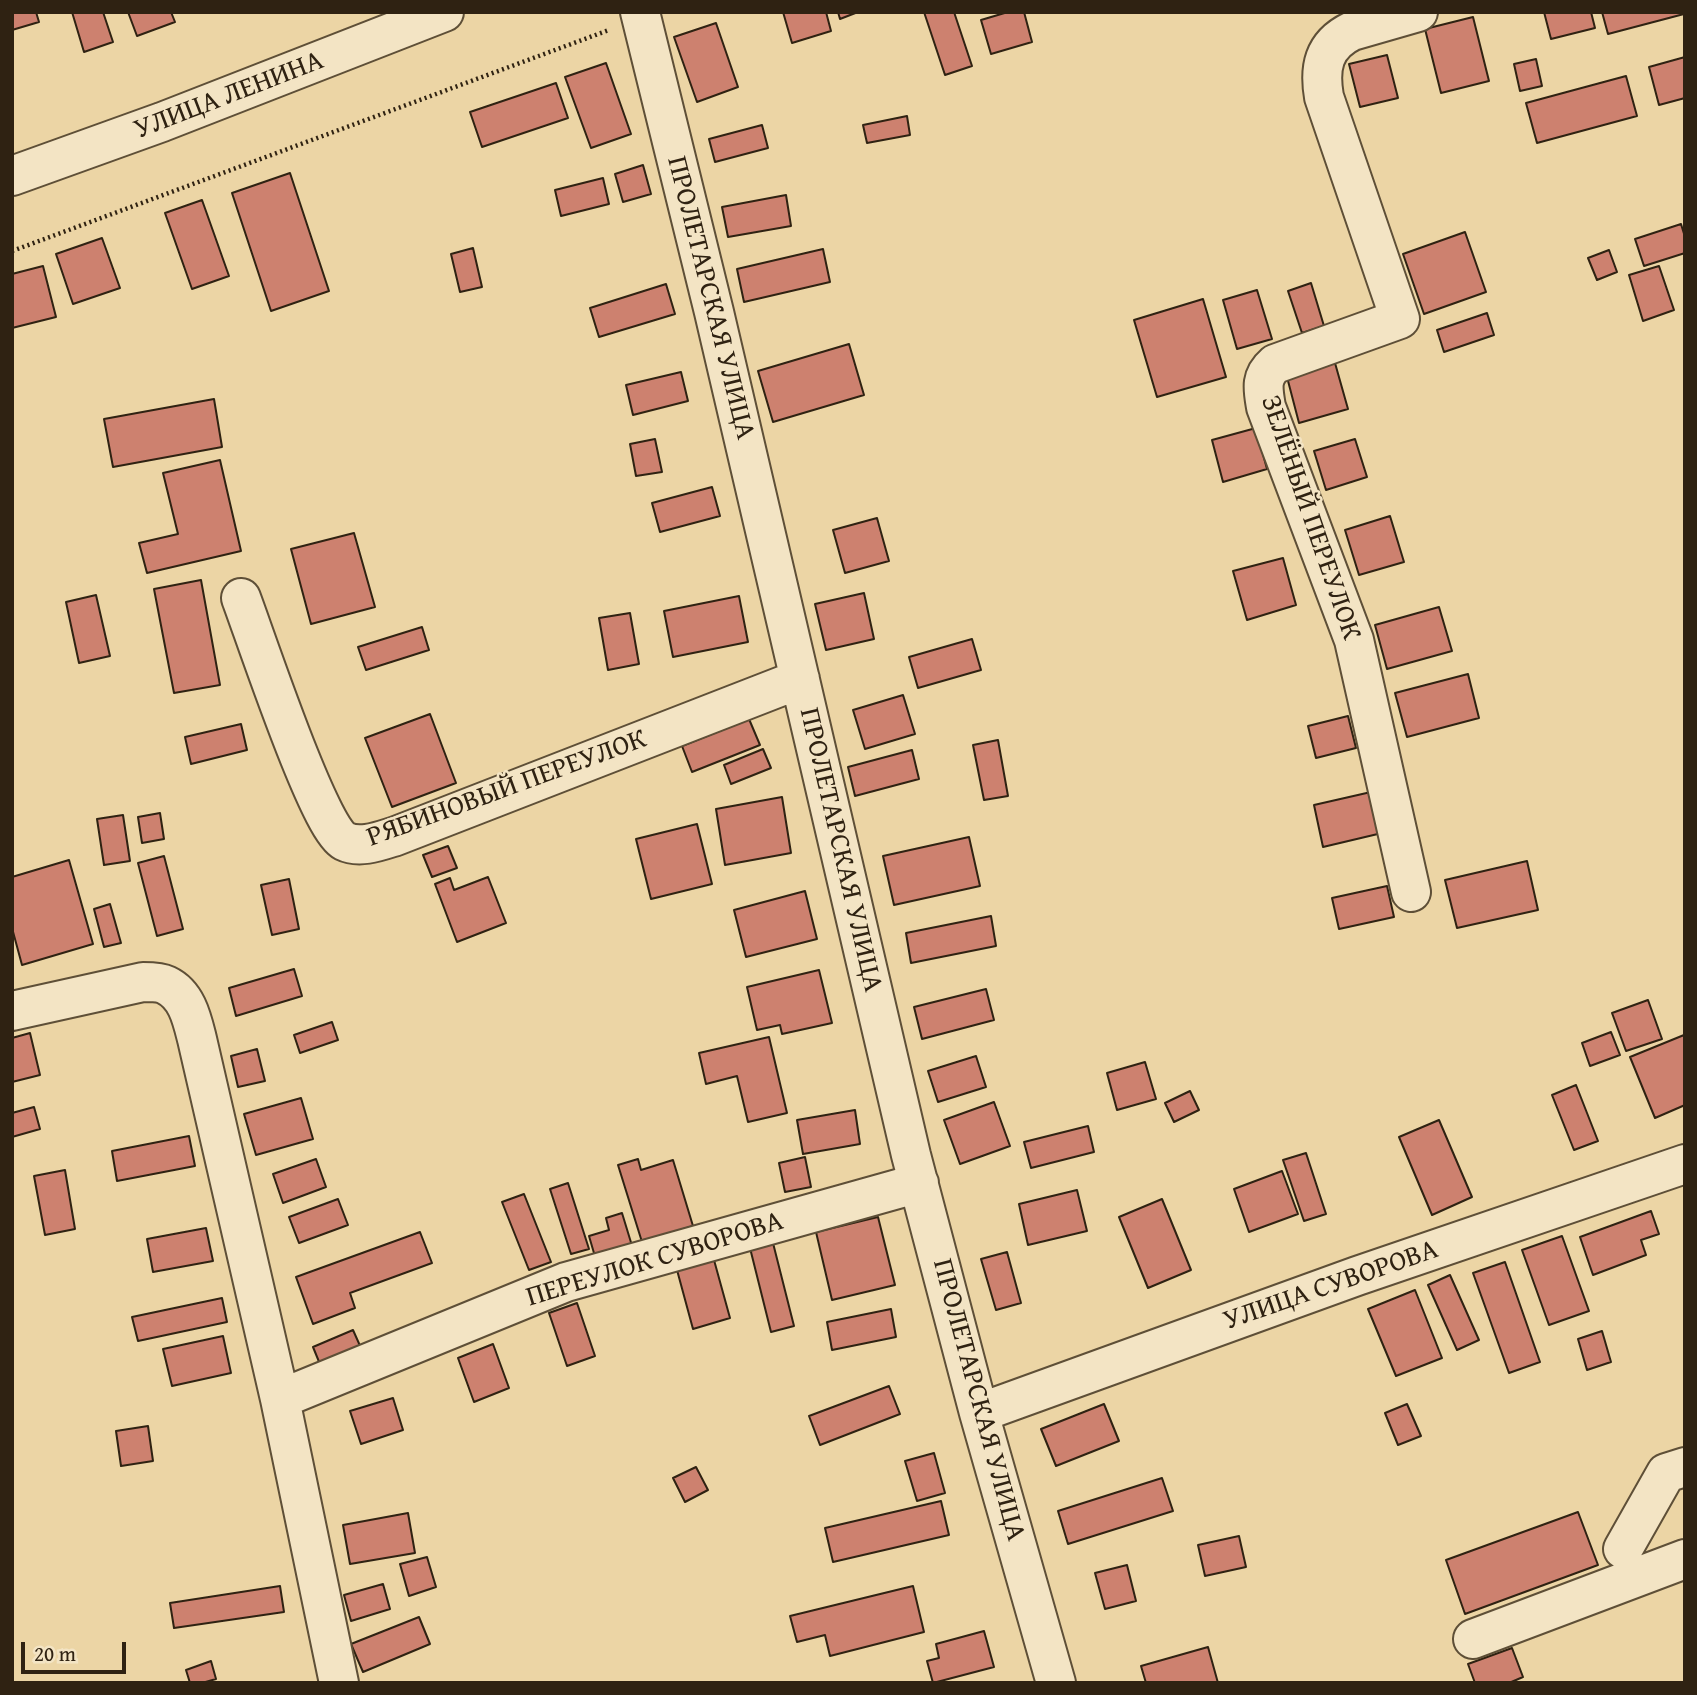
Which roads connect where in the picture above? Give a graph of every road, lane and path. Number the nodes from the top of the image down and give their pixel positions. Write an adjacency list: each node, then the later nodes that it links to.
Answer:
1 (444, 12): 4 (street, УЛИЦА ЛЕНИНА)
2 (1418, 12): 8 (street, ЗЕЛЁНЫЙ ПЕРЕУЛОК)
3 (641, 15): 5 (path); 7 (street, ПРОЛЕТАРСКАЯ УЛИЦА)
4 (12, 176)
5 (12, 251)
6 (241, 598): 7 (street, РЯБИНОВЫЙ ПЕРЕУЛОК)
7 (800, 679): 11 (street, ПРОЛЕТАРСКАЯ УЛИЦА)
8 (1411, 892)
9 (12, 1012): 12 (street)
10 (1685, 1164): 13 (street, УЛИЦА СУВОРОВА)
11 (919, 1183): 12 (street, ПЕРЕУЛОК СУВОРОВА); 13 (street, ПРОЛЕТАРСКАЯ УЛИЦА)
12 (280, 1399): 18 (street)
13 (979, 1413): 19 (street, ПРОЛЕТАРСКАЯ УЛИЦА)
14 (1685, 1467): 15 (street)
15 (1624, 1552): 16 (street); 17 (street)
16 (1685, 1559)
17 (1473, 1639)
18 (339, 1683)
19 (1056, 1683)

